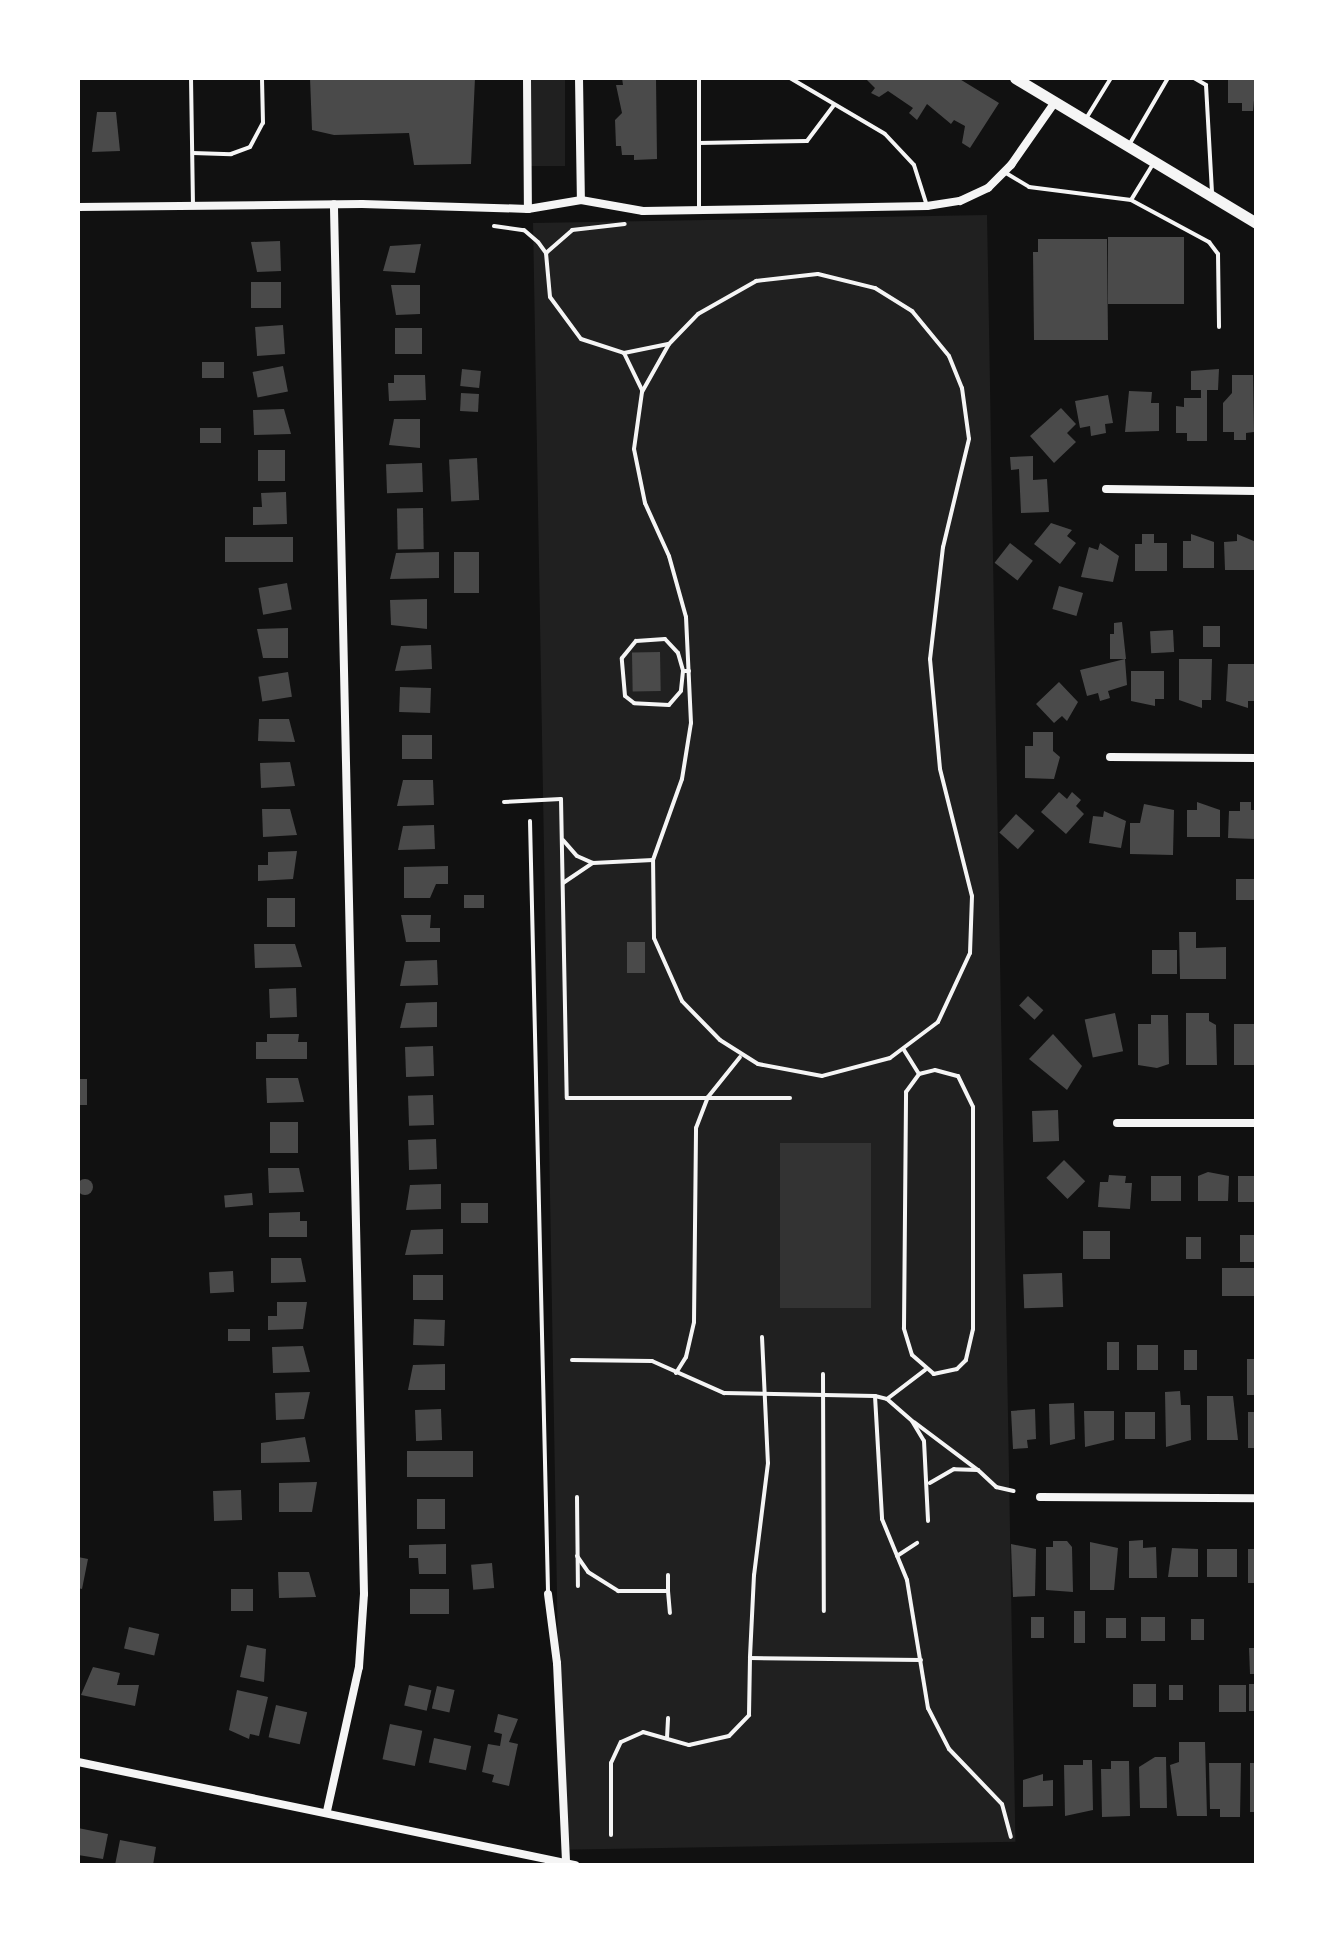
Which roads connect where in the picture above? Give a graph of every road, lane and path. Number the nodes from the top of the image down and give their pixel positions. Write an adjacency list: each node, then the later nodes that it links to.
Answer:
1 (191, 78): 17 (lane)
2 (262, 78): 17 (lane)
3 (527, 78): 27 (street)
4 (579, 78): 21 (street)
5 (699, 78): 15 (lane)
6 (790, 78): 13 (lane)
7 (1015, 78): 11 (street)
8 (1111, 78): 14 (lane)
9 (1168, 78): 16 (lane)
10 (1194, 78): 20 (lane)
11 (1032, 83): 12 (street)
12 (1055, 102): 14 (street); 19 (street)
13 (834, 105): 15 (lane); 25 (lane)
14 (1085, 120): 16 (street)
15 (699, 143): 28 (lane)
16 (1128, 146): 18 (street)
17 (193, 153): 24 (lane)
18 (1154, 162): 20 (street); 22 (lane)
19 (1004, 172): 22 (lane); 25 (street)
20 (1212, 196): 29 (street)
21 (581, 200): 27 (street); 28 (street)
22 (1131, 200): 31 (lane)
23 (334, 204): 24 (street); 27 (street); 84 (street)
24 (193, 205): 26 (street)
25 (927, 206): 28 (street)
26 (78, 207)
27 (528, 209)
28 (699, 211)
29 (1256, 223)
30 (494, 226): 33 (path)
31 (1219, 327)
32 (669, 344): 33 (path); 34 (path); 46 (path)
33 (624, 353): 34 (path)
34 (642, 392): 37 (path)
35 (1106, 489): 36 (street)
36 (1256, 491)
37 (686, 671): 37 (path); 43 (path)
38 (1110, 757): 39 (street)
39 (1256, 758)
40 (504, 802): 42 (path)
41 (530, 821): 76 (lane)
42 (562, 838): 44 (path); 45 (path)
43 (653, 860): 44 (path); 47 (path)
44 (593, 863): 45 (path)
45 (563, 883): 49 (path)
46 (904, 1050): 47 (path); 48 (path)
47 (741, 1057): 49 (path)
48 (919, 1074): 55 (path); 55 (path)
49 (708, 1097): 50 (path); 56 (path)
50 (790, 1098)
51 (1117, 1123): 52 (street)
52 (1256, 1123)
53 (762, 1337): 58 (path)
54 (572, 1360): 56 (path)
55 (925, 1370): 61 (path)
56 (676, 1373): 58 (path)
57 (823, 1374): 59 (path)
58 (766, 1394): 59 (path); 79 (path)
59 (822, 1395): 60 (path); 77 (path)
60 (875, 1396): 61 (path); 72 (path)
61 (887, 1399): 62 (path)
62 (912, 1421): 63 (path); 64 (path)
63 (978, 1470): 64 (path); 65 (path)
64 (929, 1484): 69 (path)
65 (1014, 1491)
66 (577, 1497): 71 (path)
67 (1040, 1497): 68 (street)
68 (1256, 1498)
69 (928, 1521)
70 (917, 1543): 72 (path)
71 (577, 1556): 74 (path); 75 (path)
72 (897, 1556): 80 (path)
73 (668, 1575): 75 (path)
74 (578, 1586)
75 (668, 1591): 78 (path)
76 (548, 1594): 87 (street)
77 (824, 1611)
78 (670, 1613)
79 (750, 1658): 80 (path); 82 (path)
80 (921, 1660): 86 (path)
81 (668, 1718): 82 (path)
82 (667, 1738): 85 (path)
83 (78, 1762): 84 (street)
84 (327, 1811): 87 (street)
85 (611, 1835)
86 (1011, 1837)
87 (569, 1865)

